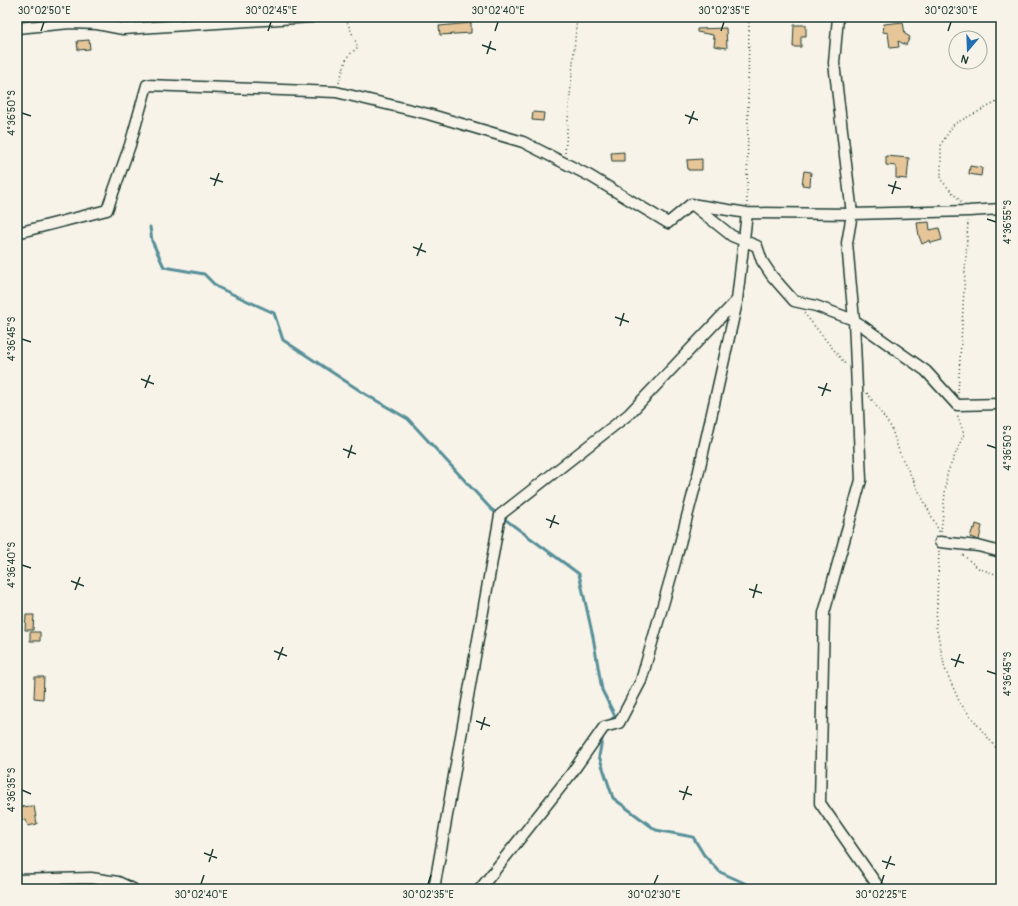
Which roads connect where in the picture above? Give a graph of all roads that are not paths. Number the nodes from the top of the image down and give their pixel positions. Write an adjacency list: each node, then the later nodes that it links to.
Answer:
1 (312, 17): 3 (street)
2 (838, 17): 7 (street)
3 (17, 28)
4 (691, 204): 6 (street); 8 (street); 9 (street)
5 (1001, 209): 7 (street)
6 (746, 213): 7 (street); 9 (street)
7 (852, 214): 11 (street)
8 (17, 233)
9 (744, 241): 10 (street); 11 (street)
10 (737, 300): 17 (street); 18 (street)
11 (854, 320): 12 (street); 19 (street)
12 (1001, 404)
13 (940, 538): 14 (street)
14 (1001, 552)
15 (17, 880): 16 (street)
16 (133, 889)
17 (434, 889)
18 (480, 889)
19 (880, 889)

